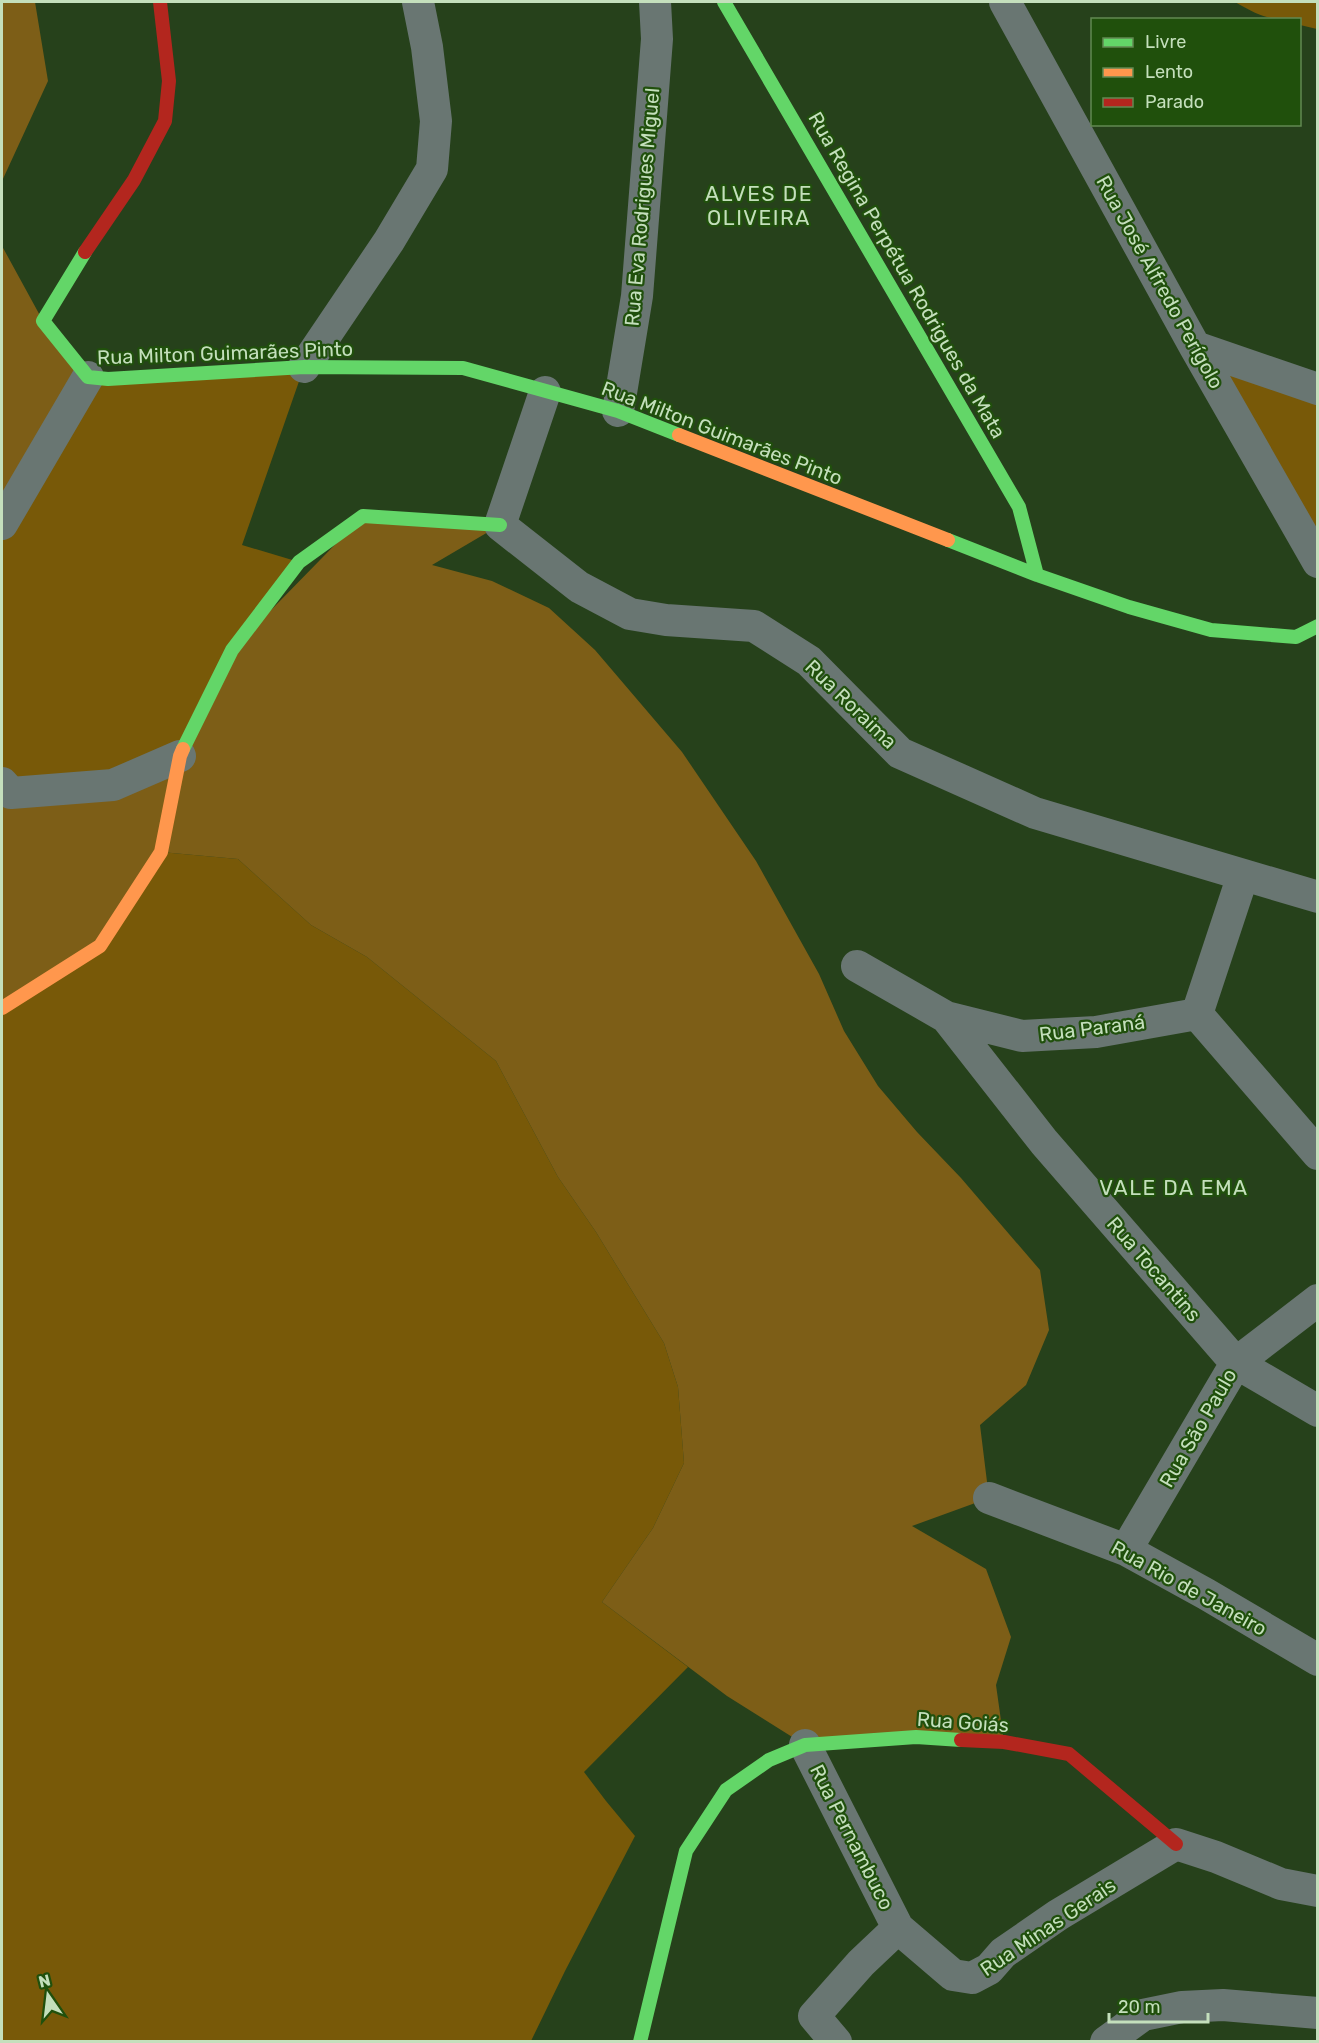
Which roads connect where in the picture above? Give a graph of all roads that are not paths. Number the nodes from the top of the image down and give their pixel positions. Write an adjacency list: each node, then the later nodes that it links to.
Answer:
1 (160, 2): 8 (street, Rua Milton Guimarães Pinto)
2 (418, 2): 7 (street)
3 (655, 2): 11 (street, Rua Eva Rodrigues Miguel)
4 (724, 2): 15 (street, Rua Regina Perpétua Rodrigues da Mata)
5 (1005, 2): 6 (street, Rua José Alfredo Perígolo)
6 (1195, 346): 9 (street); 14 (street, Rua José Alfredo Perígolo)
7 (304, 367): 8 (street, Rua Milton Guimarães Pinto); 10 (street, Rua Milton Guimarães Pinto)
8 (88, 377): 12 (street)
9 (1317, 389)
10 (545, 392): 11 (street, Rua Milton Guimarães Pinto); 13 (street)
11 (618, 411): 15 (street, Rua Milton Guimarães Pinto)
12 (2, 524)
13 (500, 525): 17 (street); 19 (street, Rua Roraima)
14 (1317, 562)
15 (1037, 575): 16 (street, Rua Milton Guimarães Pinto)
16 (1317, 626)
17 (180, 756): 18 (street); 22 (street)
18 (2, 783)
19 (1243, 875): 20 (street, Rua Roraima); 23 (street)
20 (1317, 897)
21 (857, 966): 24 (street, Rua Paraná)
22 (2, 1008)
23 (1197, 1014): 24 (street, Rua Paraná); 25 (street)
24 (946, 1017): 27 (street, Rua Tocantins)
25 (1317, 1154)
26 (1317, 1300): 27 (street, Rua São Paulo)
27 (1236, 1363): 28 (street, Rua Tocantins); 30 (street, Rua São Paulo)
28 (1317, 1411)
29 (989, 1498): 30 (street, Rua Rio de Janeiro)
30 (1126, 1550): 31 (street, Rua Rio de Janeiro)
31 (1317, 1660)
32 (805, 1745): 33 (street, Rua Goiás); 35 (street, Rua Pernambuco); 37 (street, Rua Goiás)
33 (1176, 1844): 34 (street); 35 (street, Rua Minas Gerais)
34 (1317, 1891)
35 (898, 1928): 38 (street)
36 (1317, 2013): 39 (street)
37 (640, 2042)
38 (836, 2042)
39 (1106, 2042)

